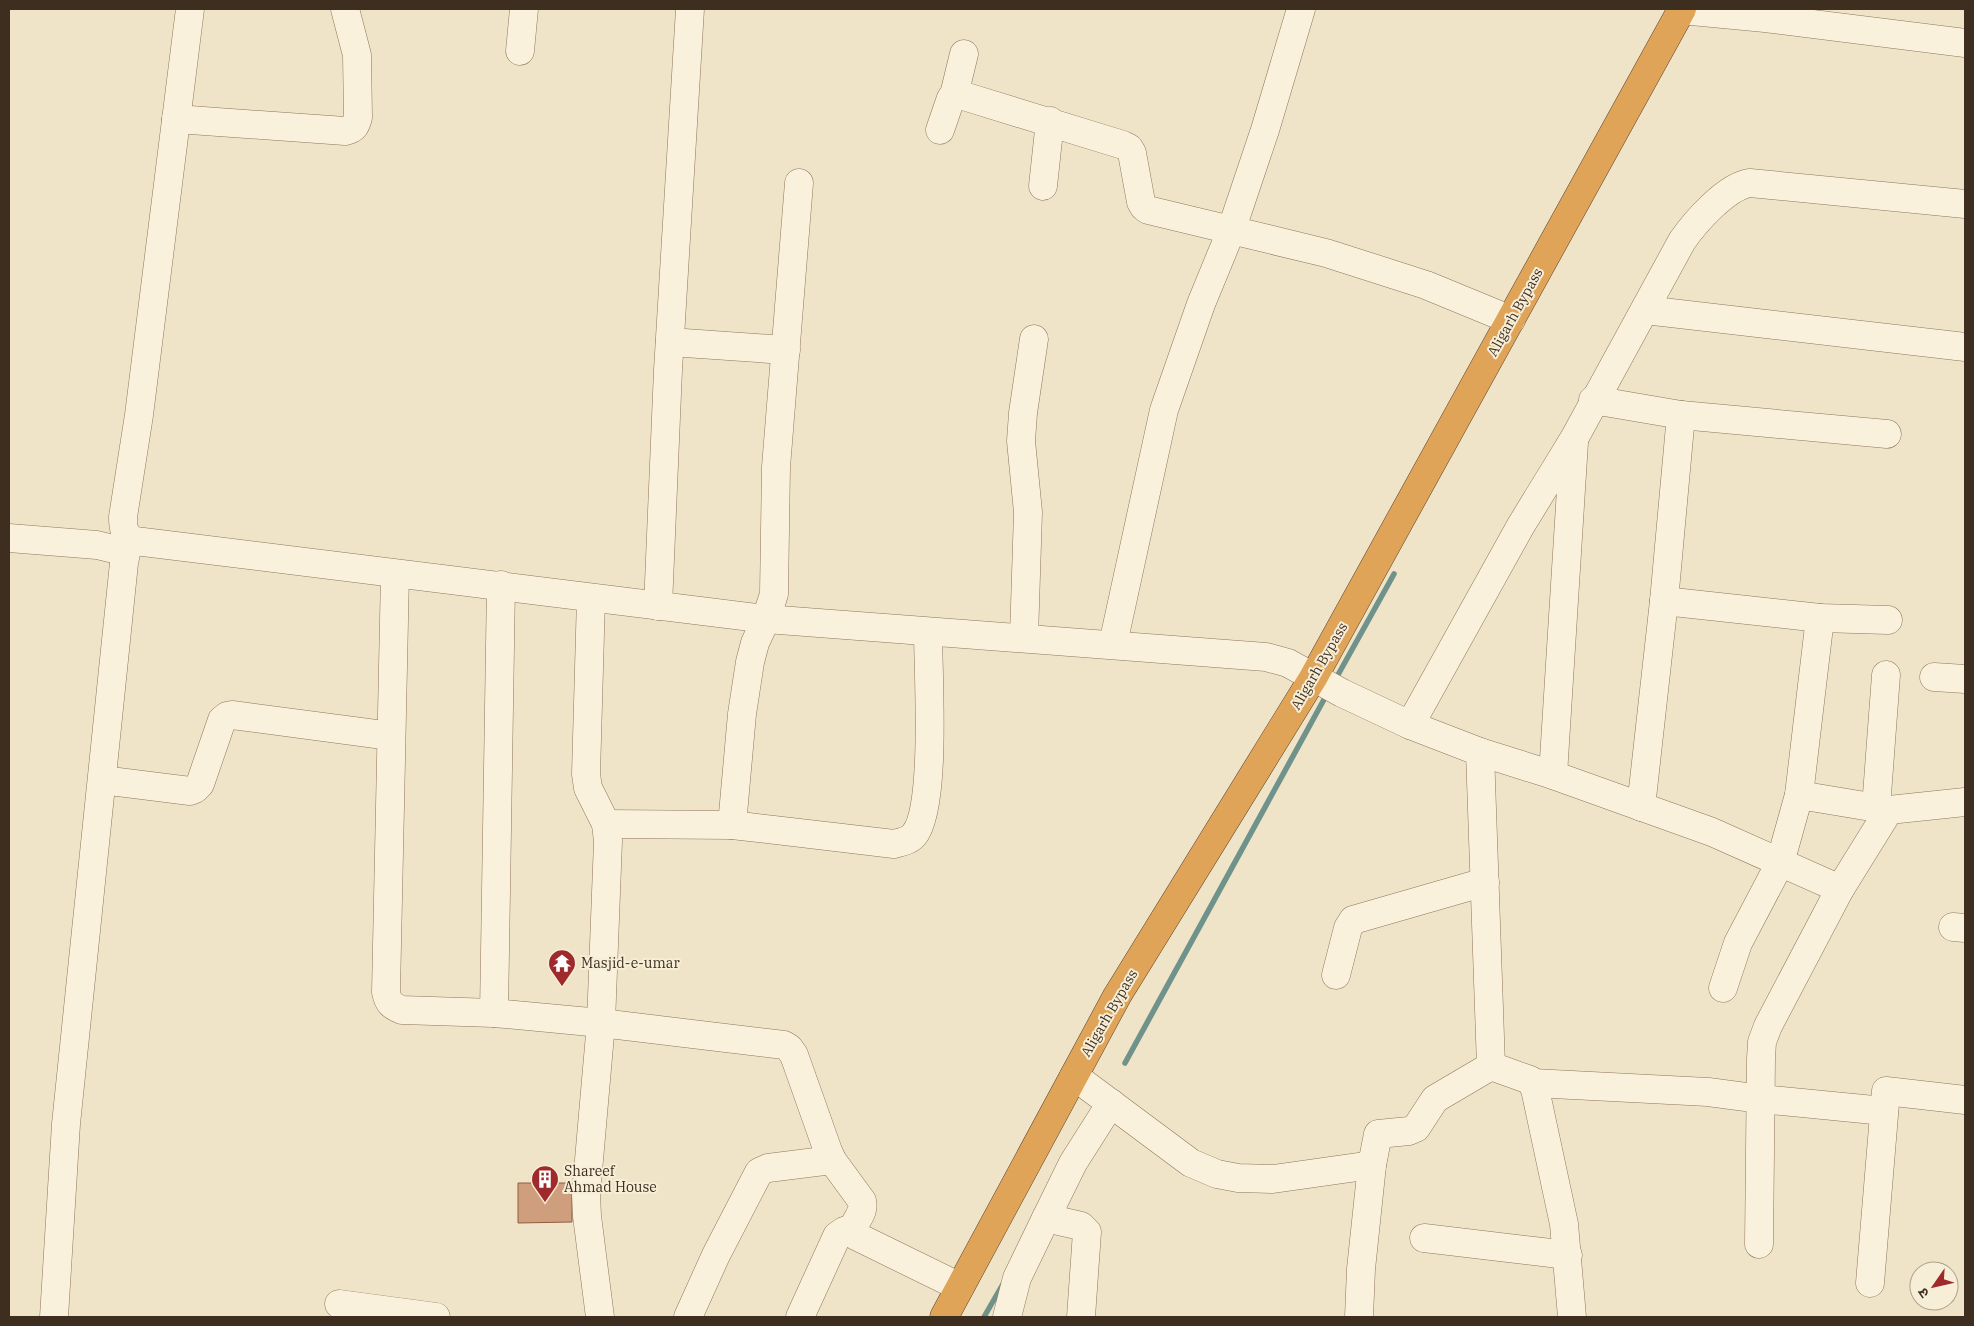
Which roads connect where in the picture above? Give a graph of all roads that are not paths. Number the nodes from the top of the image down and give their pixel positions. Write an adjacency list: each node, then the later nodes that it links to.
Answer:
1 (190, 9): 11 (street)
2 (345, 9): 11 (street)
3 (524, 9): 8 (street)
4 (690, 9): 21 (street)
5 (1301, 9): 17 (street)
6 (1681, 10): 7 (street); 19 (highway, Aligarh Bypass)
7 (1965, 43)
8 (520, 51)
9 (964, 54): 10 (street)
10 (954, 95): 12 (street); 13 (street)
11 (176, 119): 29 (street)
12 (1050, 121): 15 (street); 17 (street)
13 (940, 130)
14 (799, 183): 23 (street)
15 (1043, 186)
16 (1965, 204): 18 (street)
17 (1232, 231): 19 (street); 40 (street)
18 (1645, 310): 22 (street); 24 (street)
19 (1511, 320): 44 (highway, Aligarh Bypass)
20 (1034, 340): 39 (street)
21 (670, 342): 23 (street); 34 (street)
22 (1965, 347)
23 (786, 350): 36 (street)
24 (1594, 400): 25 (street); 27 (street)
25 (1681, 415): 26 (street); 33 (street)
26 (1887, 434)
27 (1575, 437): 45 (street); 48 (street)
28 (9, 538): 29 (street)
29 (128, 545): 30 (street); 49 (street)
30 (396, 574): 31 (street); 46 (street)
31 (501, 585): 32 (street); 61 (street)
32 (591, 598): 34 (street); 54 (street)
33 (1664, 601): 35 (street); 52 (street)
34 (658, 606): 36 (street)
35 (1820, 618): 37 (street); 50 (street)
36 (766, 619): 38 (street); 55 (street)
37 (1888, 620)
38 (928, 632): 39 (street); 55 (street)
39 (1024, 638): 40 (street)
40 (1113, 644): 44 (street)
41 (1886, 675): 53 (street)
42 (1934, 677): 43 (street)
43 (1965, 679)
44 (1326, 685): 45 (street); 64 (highway, Aligarh Bypass)
45 (1410, 725): 47 (street)
46 (392, 736): 49 (street); 61 (street)
47 (1480, 752): 48 (street); 57 (street)
48 (1553, 775): 52 (street)
49 (102, 780): 80 (street)
50 (1799, 795): 53 (street); 56 (street)
51 (1965, 802): 53 (street)
52 (1641, 807): 56 (street)
53 (1882, 809): 58 (street)
54 (606, 824): 55 (street); 62 (street)
55 (732, 825)
56 (1780, 864): 58 (street); 60 (street)
57 (1485, 882): 59 (street); 63 (street)
58 (1840, 888): 66 (street)
59 (1336, 975)
60 (1723, 988)
61 (494, 1013): 62 (street)
62 (601, 1023): 70 (street); 82 (street)
63 (1491, 1066): 65 (street); 71 (street)
64 (1074, 1076): 68 (street); 78 (highway, Aligarh Bypass)
65 (1533, 1083): 66 (street); 76 (street)
66 (1761, 1099): 69 (street); 75 (street)
67 (1965, 1100): 69 (street)
68 (1111, 1103): 71 (street); 72 (street)
69 (1884, 1111): 77 (street)
70 (832, 1160): 73 (street); 83 (street)
71 (1372, 1165): 88 (street)
72 (1046, 1218): 86 (street); 87 (street)
73 (853, 1229): 78 (street); 84 (street)
74 (1424, 1238): 76 (street)
75 (1760, 1244)
76 (1568, 1255): 89 (street)
77 (1870, 1282)
78 (960, 1288): 85 (highway, Aligarh Bypass)
79 (339, 1304): 81 (street)
80 (54, 1317)
81 (436, 1317)
82 (600, 1317)
83 (688, 1317)
84 (800, 1317)
85 (944, 1317)
86 (1007, 1317)
87 (1081, 1317)
88 (1359, 1317)
89 (1572, 1317)

